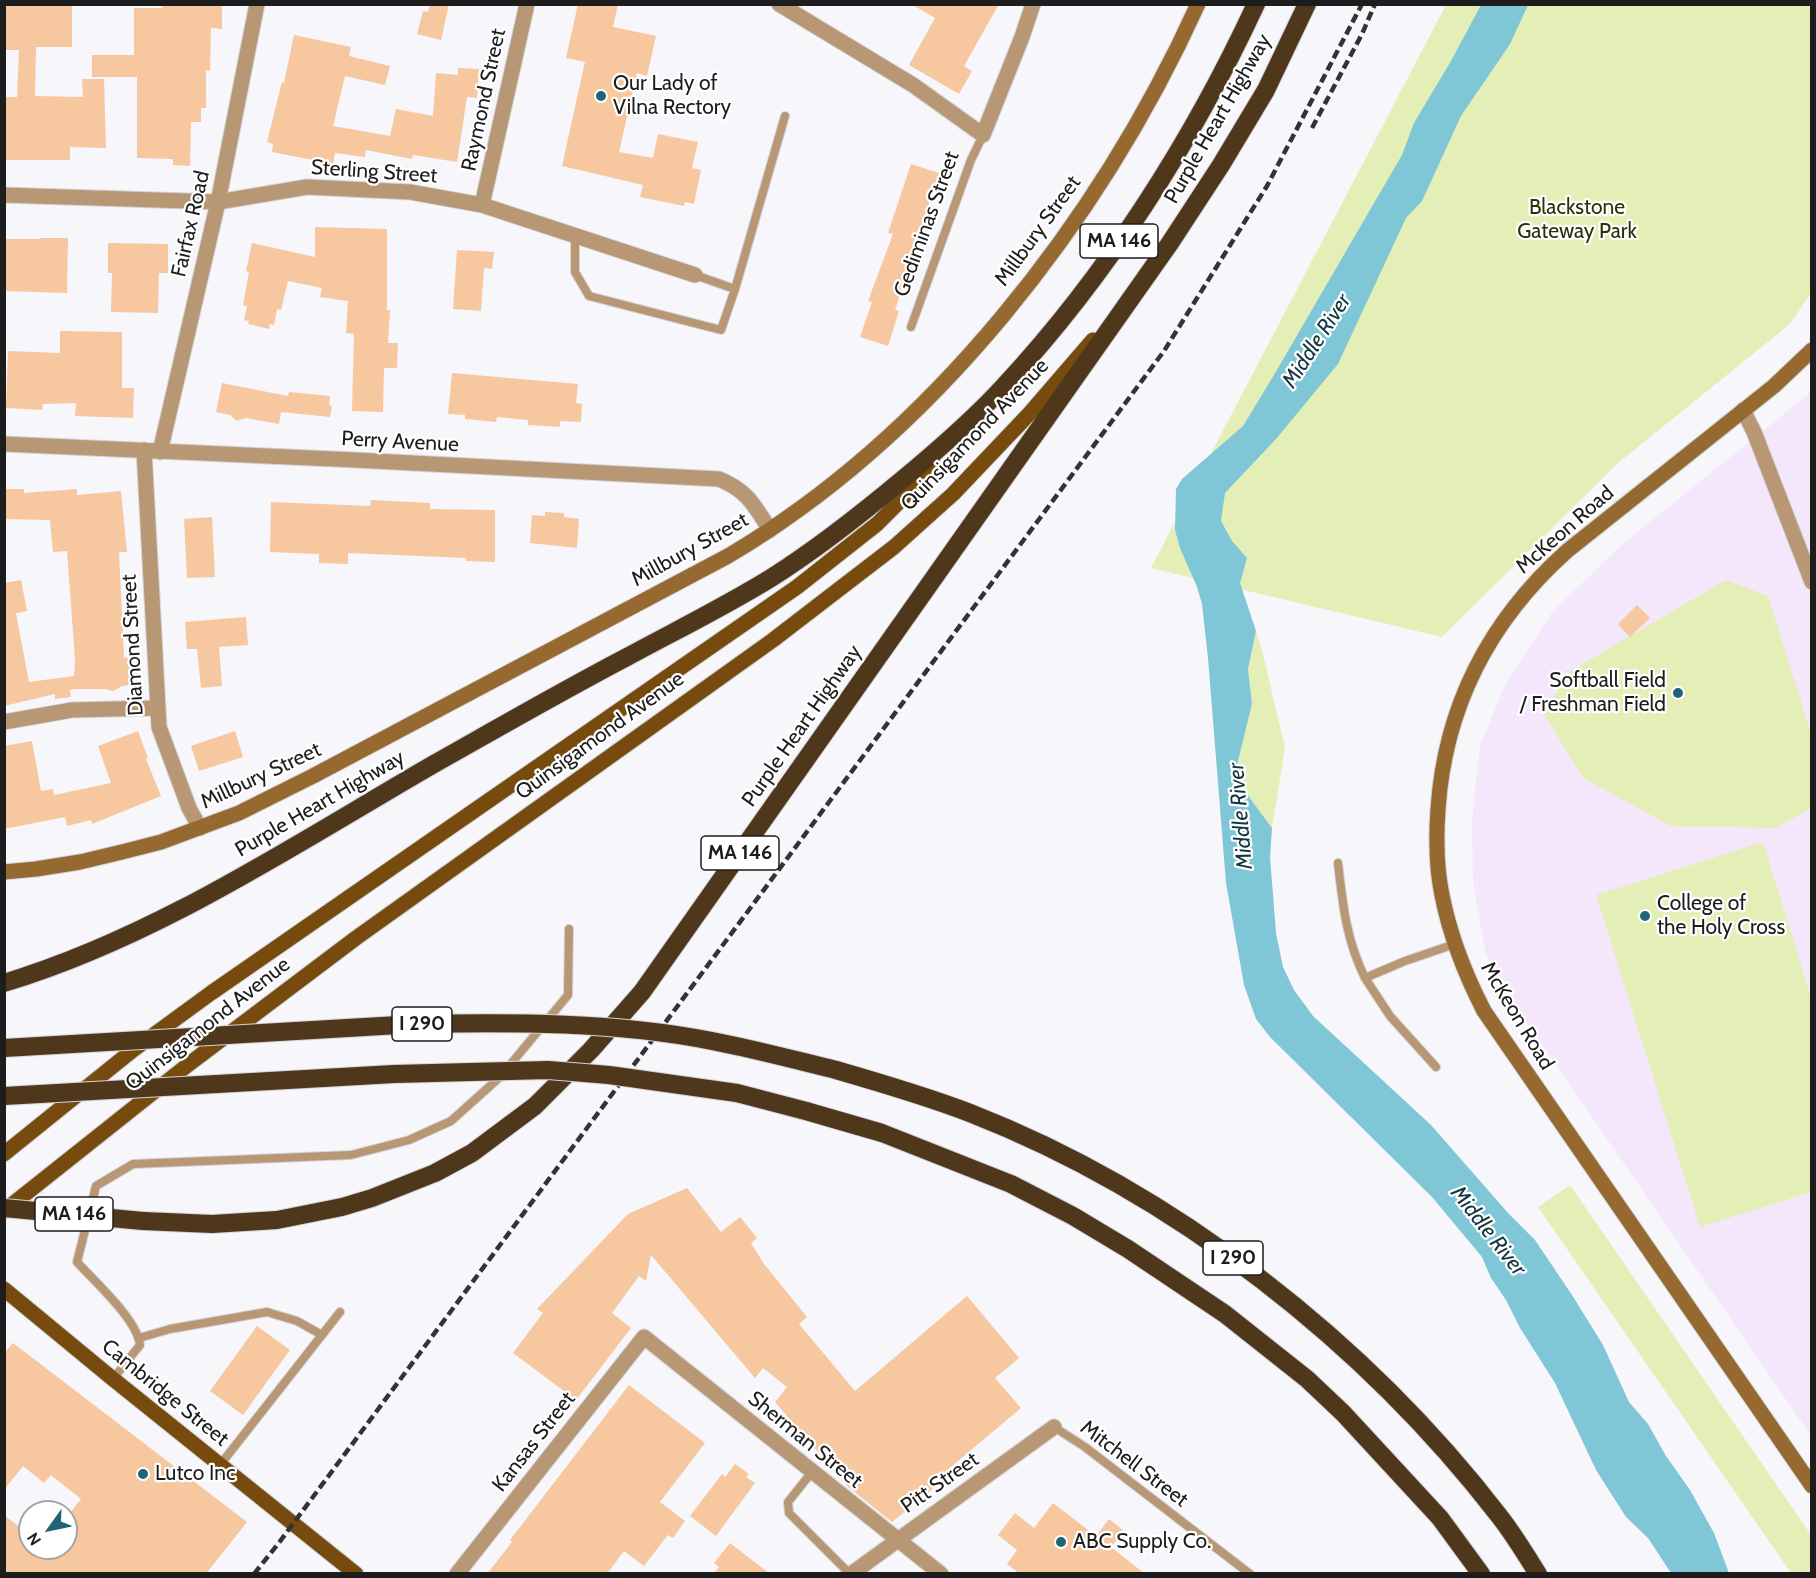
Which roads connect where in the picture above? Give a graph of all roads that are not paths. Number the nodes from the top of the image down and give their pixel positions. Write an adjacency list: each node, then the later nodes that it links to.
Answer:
1 (257, 4): 11 (street, Fairfax Road)
2 (527, 4): 12 (street, Raymond Street)
3 (779, 4): 9 (street, Gediminas Street)
4 (1033, 4): 9 (street, Gediminas Street)
5 (1198, 4): 23 (main road, Millbury Street)
6 (1256, 4): 21 (highway, Purple Heart Highway / MA 146)
7 (1307, 4): 14 (highway, Purple Heart Highway / MA 146)
8 (785, 116): 16 (lane)
9 (983, 135): 17 (lane, Gediminas Street)
10 (4, 195): 11 (street, Sterling Street)
11 (218, 202): 12 (street, Sterling Street); 22 (street, Fairfax Road)
12 (482, 205): 13 (street, Sterling Street)
13 (575, 235): 15 (street, Sterling Street); 16 (lane)
14 (1170, 243): 38 (main road, Quinsigamond Avenue); 38 (highway, Purple Heart Highway / MA 146, bridge)
15 (694, 275): 16 (lane)
16 (735, 289)
17 (911, 327)
18 (1812, 350): 19 (main road, McKeon Road)
19 (1743, 410): 24 (street); 31 (main road, McKeon Road)
20 (4, 444): 22 (street, Perry Avenue)
21 (941, 448): 33 (highway, Purple Heart Highway / MA 146); 37 (main road, Quinsigamond Avenue)
22 (152, 451): 23 (street, Perry Avenue); 25 (street, Diamond Street)
23 (771, 530): 27 (main road, Millbury Street)
24 (1812, 582)
25 (157, 708): 26 (street); 27 (street, Diamond Street)
26 (4, 722)
27 (200, 828): 29 (main road, Millbury Street)
28 (1338, 863): 32 (lane)
29 (4, 872)
30 (569, 929): 43 (lane)
31 (1455, 944): 32 (lane); 48 (main road, McKeon Road)
32 (1365, 978): 35 (lane)
33 (11, 981)
34 (4, 1048): 56 (highway, I 290, bridge)
35 (1436, 1067)
36 (4, 1096): 55 (highway, I 290, bridge)
37 (4, 1154)
38 (4, 1210)
39 (4, 1289): 44 (main road, Cambridge Street)
40 (340, 1312): 41 (lane)
41 (322, 1335): 43 (lane); 46 (lane)
42 (644, 1337): 47 (street, Sherman Street); 51 (street, Kansas Street)
43 (139, 1338): 44 (lane)
44 (113, 1379): 46 (main road, Cambridge Street)
45 (1054, 1427): 49 (street, Pitt Street); 54 (lane, Mitchell Street)
46 (220, 1465): 50 (main road, Cambridge Street)
47 (812, 1472): 49 (street, Sherman Street); 52 (lane)
48 (1812, 1486)
49 (896, 1540): 52 (street, Pitt Street); 53 (street, Sherman Street)
50 (356, 1574)
51 (457, 1574)
52 (850, 1574)
53 (941, 1574)
54 (1250, 1574)
55 (1481, 1574)
56 (1538, 1574)

